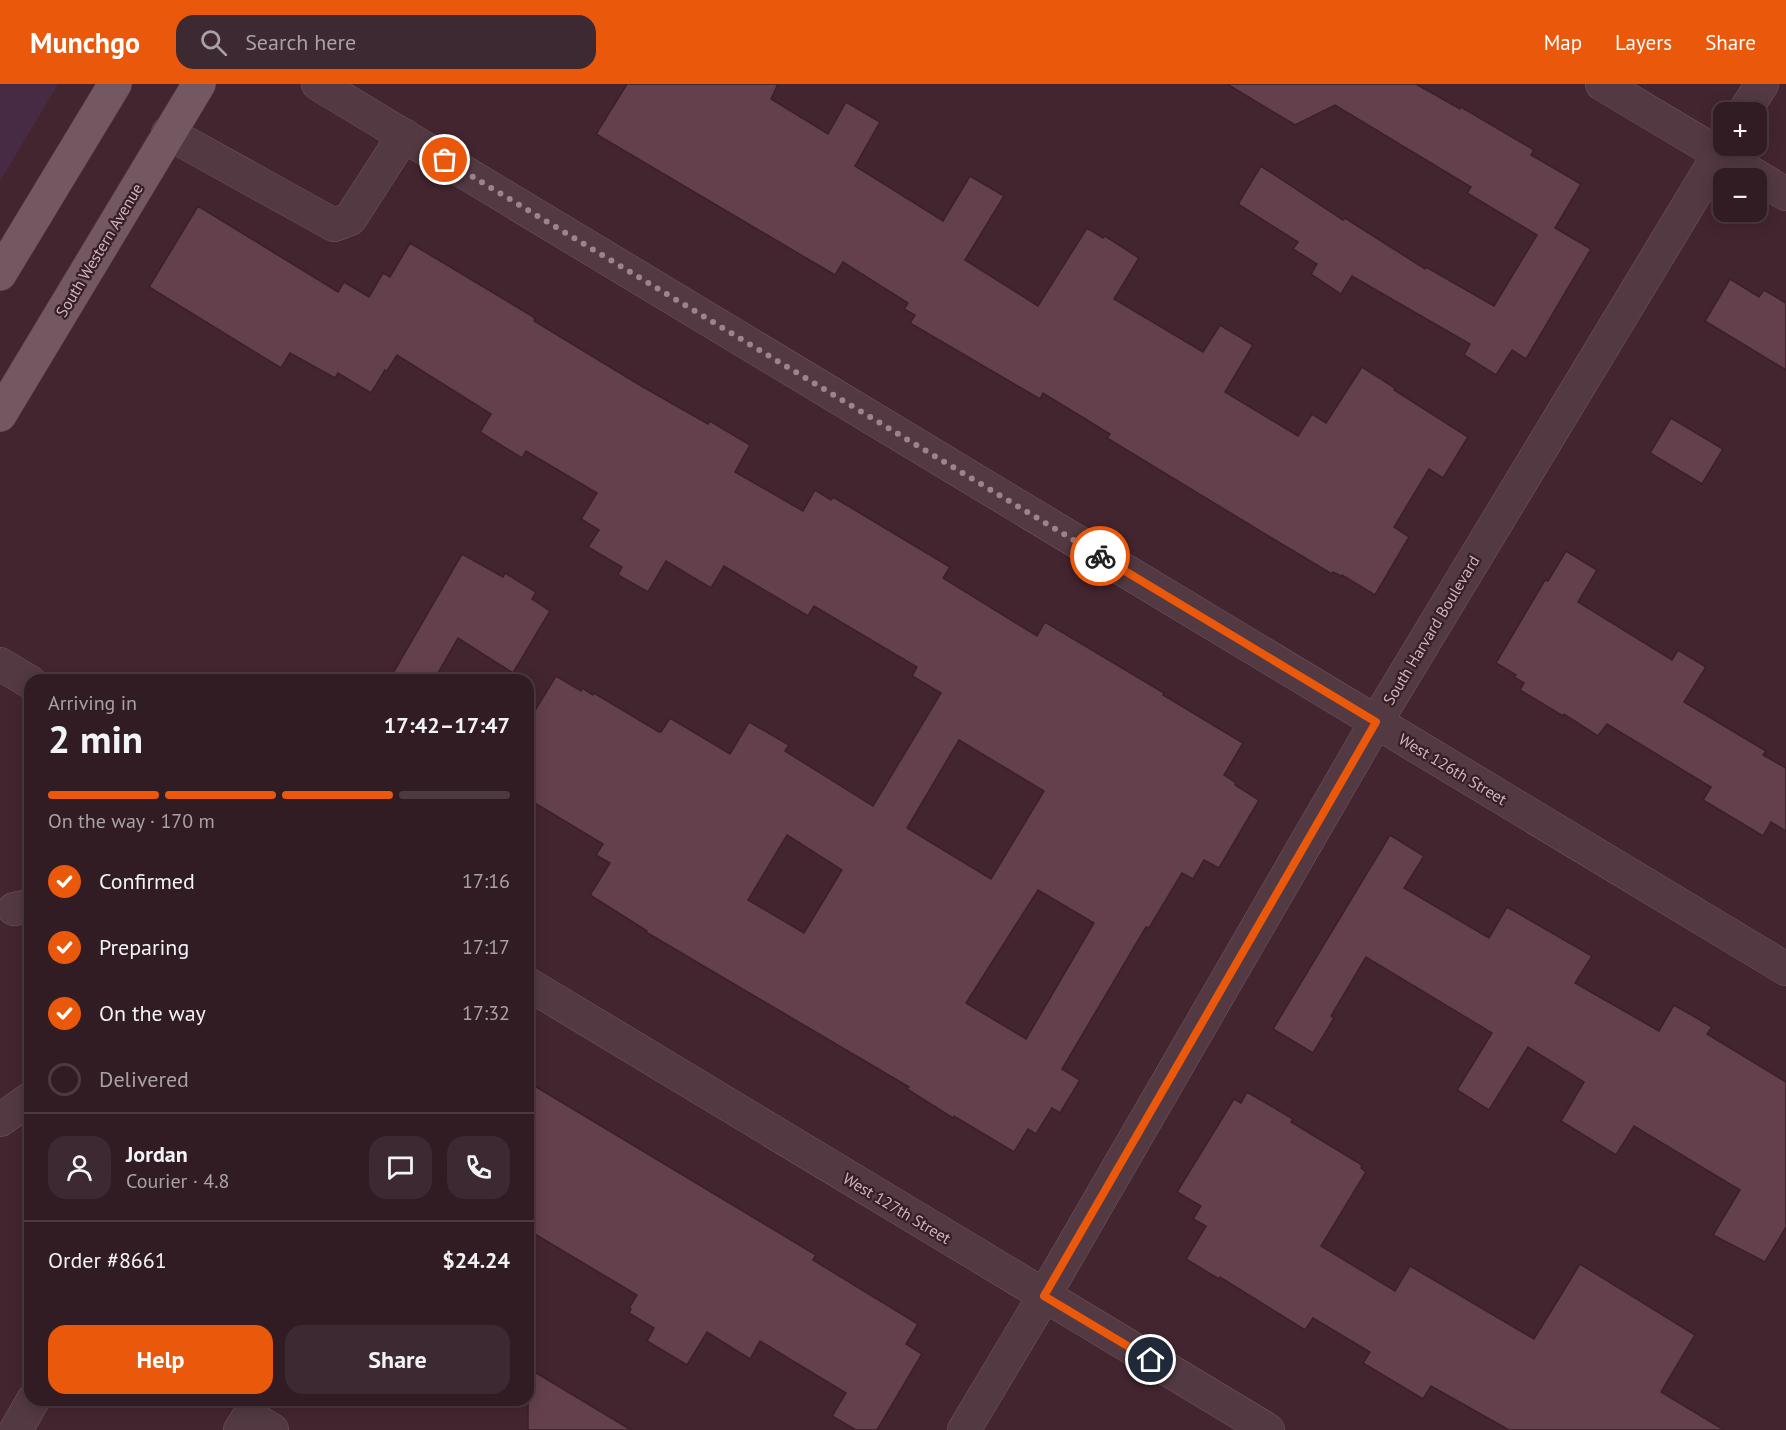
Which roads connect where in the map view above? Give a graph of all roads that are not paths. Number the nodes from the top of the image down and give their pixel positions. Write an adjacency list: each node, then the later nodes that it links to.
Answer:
1 (115, 84): 13 (main road)
2 (199, 84): 7 (main road, South Western Avenue)
3 (318, 84): 8 (street, West 126th Street)
4 (1602, 84): 9 (street)
5 (1762, 84): 6 (street)
6 (1750, 102)
7 (168, 133): 8 (street); 14 (main road, South Western Avenue)
8 (404, 135): 17 (street, West 126th Street)
9 (1713, 145)
10 (1718, 156): 17 (street, South Harvard Boulevard)
11 (1731, 156): 12 (street)
12 (1786, 194)
13 (0, 274)
14 (0, 415)
15 (0, 664): 16 (street)
16 (24, 678)
17 (1376, 722): 18 (street, West 126th Street); 22 (street, South Harvard Boulevard)
18 (1786, 969)
19 (534, 988): 22 (street, West 127th Street)
20 (24, 1103): 21 (street)
21 (0, 1120)
22 (1044, 1296): 27 (street, South Harvard Boulevard); 28 (street, West 127th Street)
23 (30, 1406): 24 (street)
24 (16, 1430)
25 (240, 1430): 26 (street)
26 (273, 1430)
27 (964, 1430)
28 (1268, 1430)

